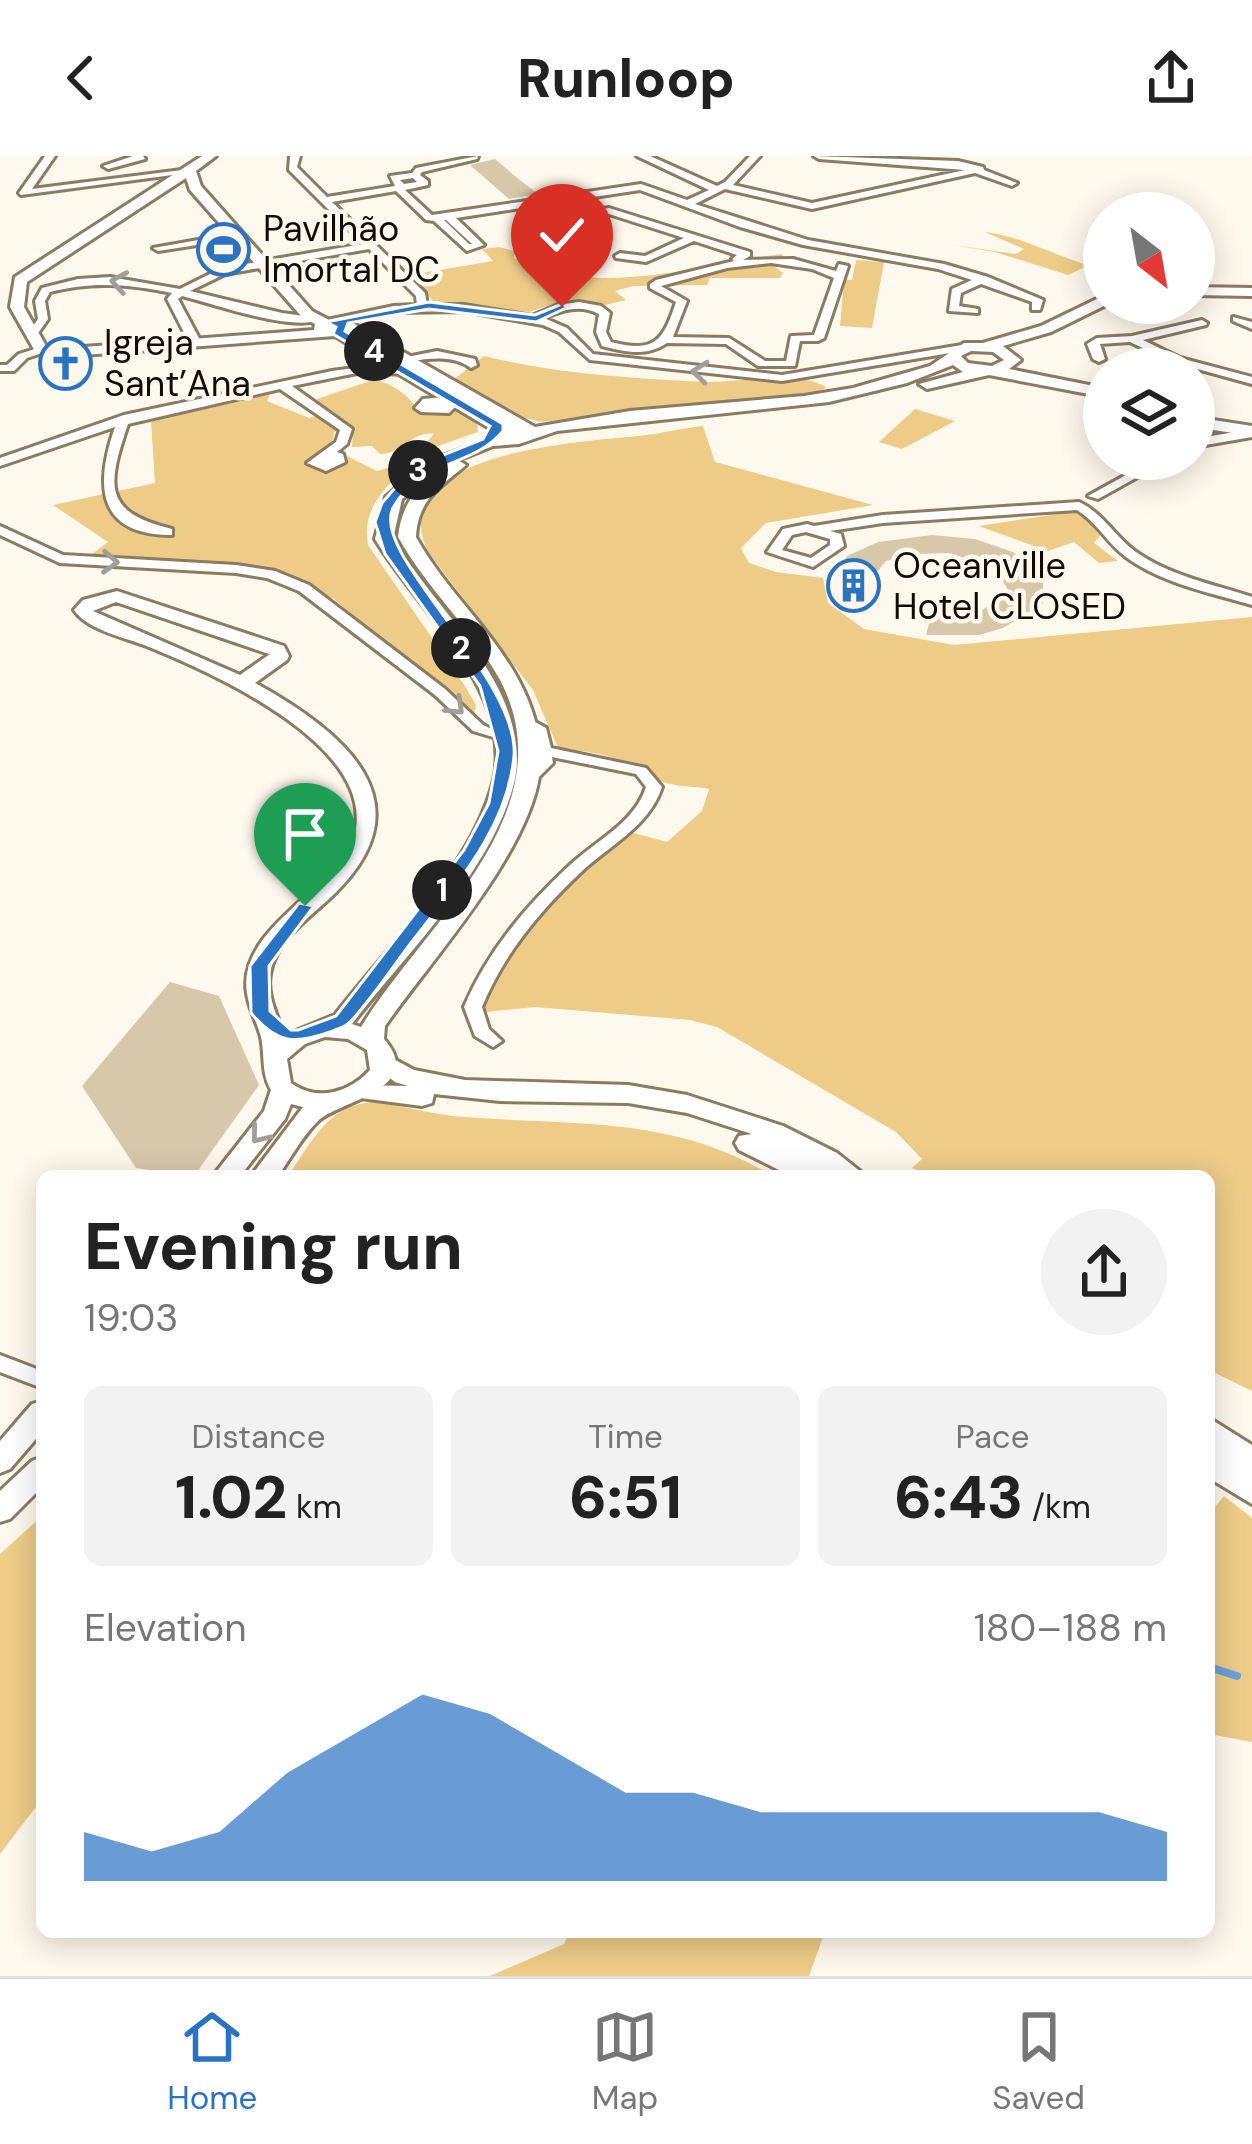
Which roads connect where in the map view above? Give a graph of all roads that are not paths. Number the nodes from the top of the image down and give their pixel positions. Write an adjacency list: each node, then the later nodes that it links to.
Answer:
1 (50, 156): 13 (street)
2 (96, 156): 11 (street)
3 (210, 156): 14 (main road)
4 (295, 156): 18 (street)
5 (642, 156): 17 (street)
6 (740, 156): 10 (street)
7 (819, 156): 12 (street)
8 (145, 157): 11 (street)
9 (474, 157): 16 (street)
10 (754, 158): 17 (street)
11 (108, 166): 13 (street)
12 (980, 169): 15 (street); 17 (street)
13 (122, 178): 14 (street)
14 (192, 178): 22 (main road); 46 (main road)
15 (1012, 183)
16 (400, 187): 18 (street); 19 (street)
17 (722, 188): 20 (street)
18 (326, 200): 25 (street)
19 (519, 205): 20 (street); 21 (street)
20 (685, 206): 27 (street)
21 (550, 229): 23 (street); 24 (street)
22 (238, 236): 26 (street); 29 (main road)
23 (694, 237): 28 (street); 30 (street)
24 (523, 242)
25 (369, 246): 29 (street); 36 (street)
26 (158, 248)
27 (860, 253): 31 (street); 32 (street)
28 (620, 256)
29 (263, 264): 35 (street); 44 (main road)
30 (698, 269)
31 (840, 271): 48 (street); 48 (street)
32 (984, 279): 37 (street); 38 (street)
33 (1215, 289): 34 (main road)
34 (1252, 290)
35 (177, 294): 44 (street); 46 (street, one-way to 46); 49 (street)
36 (422, 306): 40 (street); 44 (street)
37 (1036, 308)
38 (974, 311)
39 (1083, 311): 52 (main road)
40 (536, 318): 48 (street); 52 (street, one-way to 40)
41 (1238, 319): 45 (street)
42 (1083, 321): 53 (main road)
43 (1198, 324): 47 (street)
44 (331, 326): 49 (main road); 54 (main road)
45 (1252, 326)
46 (32, 334): 51 (main road)
47 (1132, 339): 50 (street); 57 (street)
48 (666, 340)
49 (195, 342): 51 (main road)
50 (1095, 348)
51 (40, 350): 55 (street)
52 (961, 352): 53 (main road); 56 (main road); 65 (main road)
53 (1014, 359): 56 (main road); 59 (main road)
54 (398, 362): 58 (street); 64 (main road); 65 (main road)
55 (5, 369)
56 (991, 371): 60 (main road); 65 (main road)
57 (1252, 381)
58 (282, 385): 61 (street); 67 (street)
59 (1083, 386)
60 (1083, 389)
61 (124, 418): 68 (street); 77 (street)
62 (1215, 427): 63 (main road)
63 (1252, 432): 66 (street)
64 (492, 433): 65 (main road); 86 (main road)
65 (528, 437): 81 (main road)
66 (1215, 437)
67 (330, 454)
68 (0, 462)
69 (1131, 480): 70 (street)
70 (1102, 501): 71 (street); 74 (street)
71 (1079, 504): 72 (street); 72 (street); 74 (street)
72 (977, 515): 73 (street)
73 (848, 525): 75 (street); 78 (street)
74 (1103, 526): 79 (street)
75 (818, 529): 78 (street); 78 (street)
76 (0, 530): 82 (street, one-way to 82)
77 (167, 532)
78 (836, 537)
79 (1252, 601)
80 (239, 685): 80 (main road); 85 (main road)
81 (526, 722): 83 (street); 84 (main road)
82 (494, 733)
83 (545, 751): 84 (street); 87 (street)
84 (529, 779): 88 (main road)
85 (269, 1024): 86 (main road); 89 (main road)
86 (311, 1033): 88 (main road); 89 (main road)
87 (493, 1041)
88 (378, 1051): 91 (main road); 95 (main road)
89 (275, 1058): 90 (main road)
90 (283, 1089): 91 (main road); 92 (main road, one-way to 92)
91 (350, 1096): 93 (main road); 94 (main road)
92 (231, 1170)
93 (268, 1170)
94 (803, 1170)
95 (842, 1170)
96 (0, 1364): 97 (street)
97 (36, 1378)
98 (36, 1419): 100 (main road)
99 (1215, 1435): 101 (main road)
100 (0, 1461)
101 (1252, 1462)
102 (1215, 1464): 104 (main road)
103 (36, 1475): 105 (main road)
104 (1252, 1491)
105 (0, 1510)

